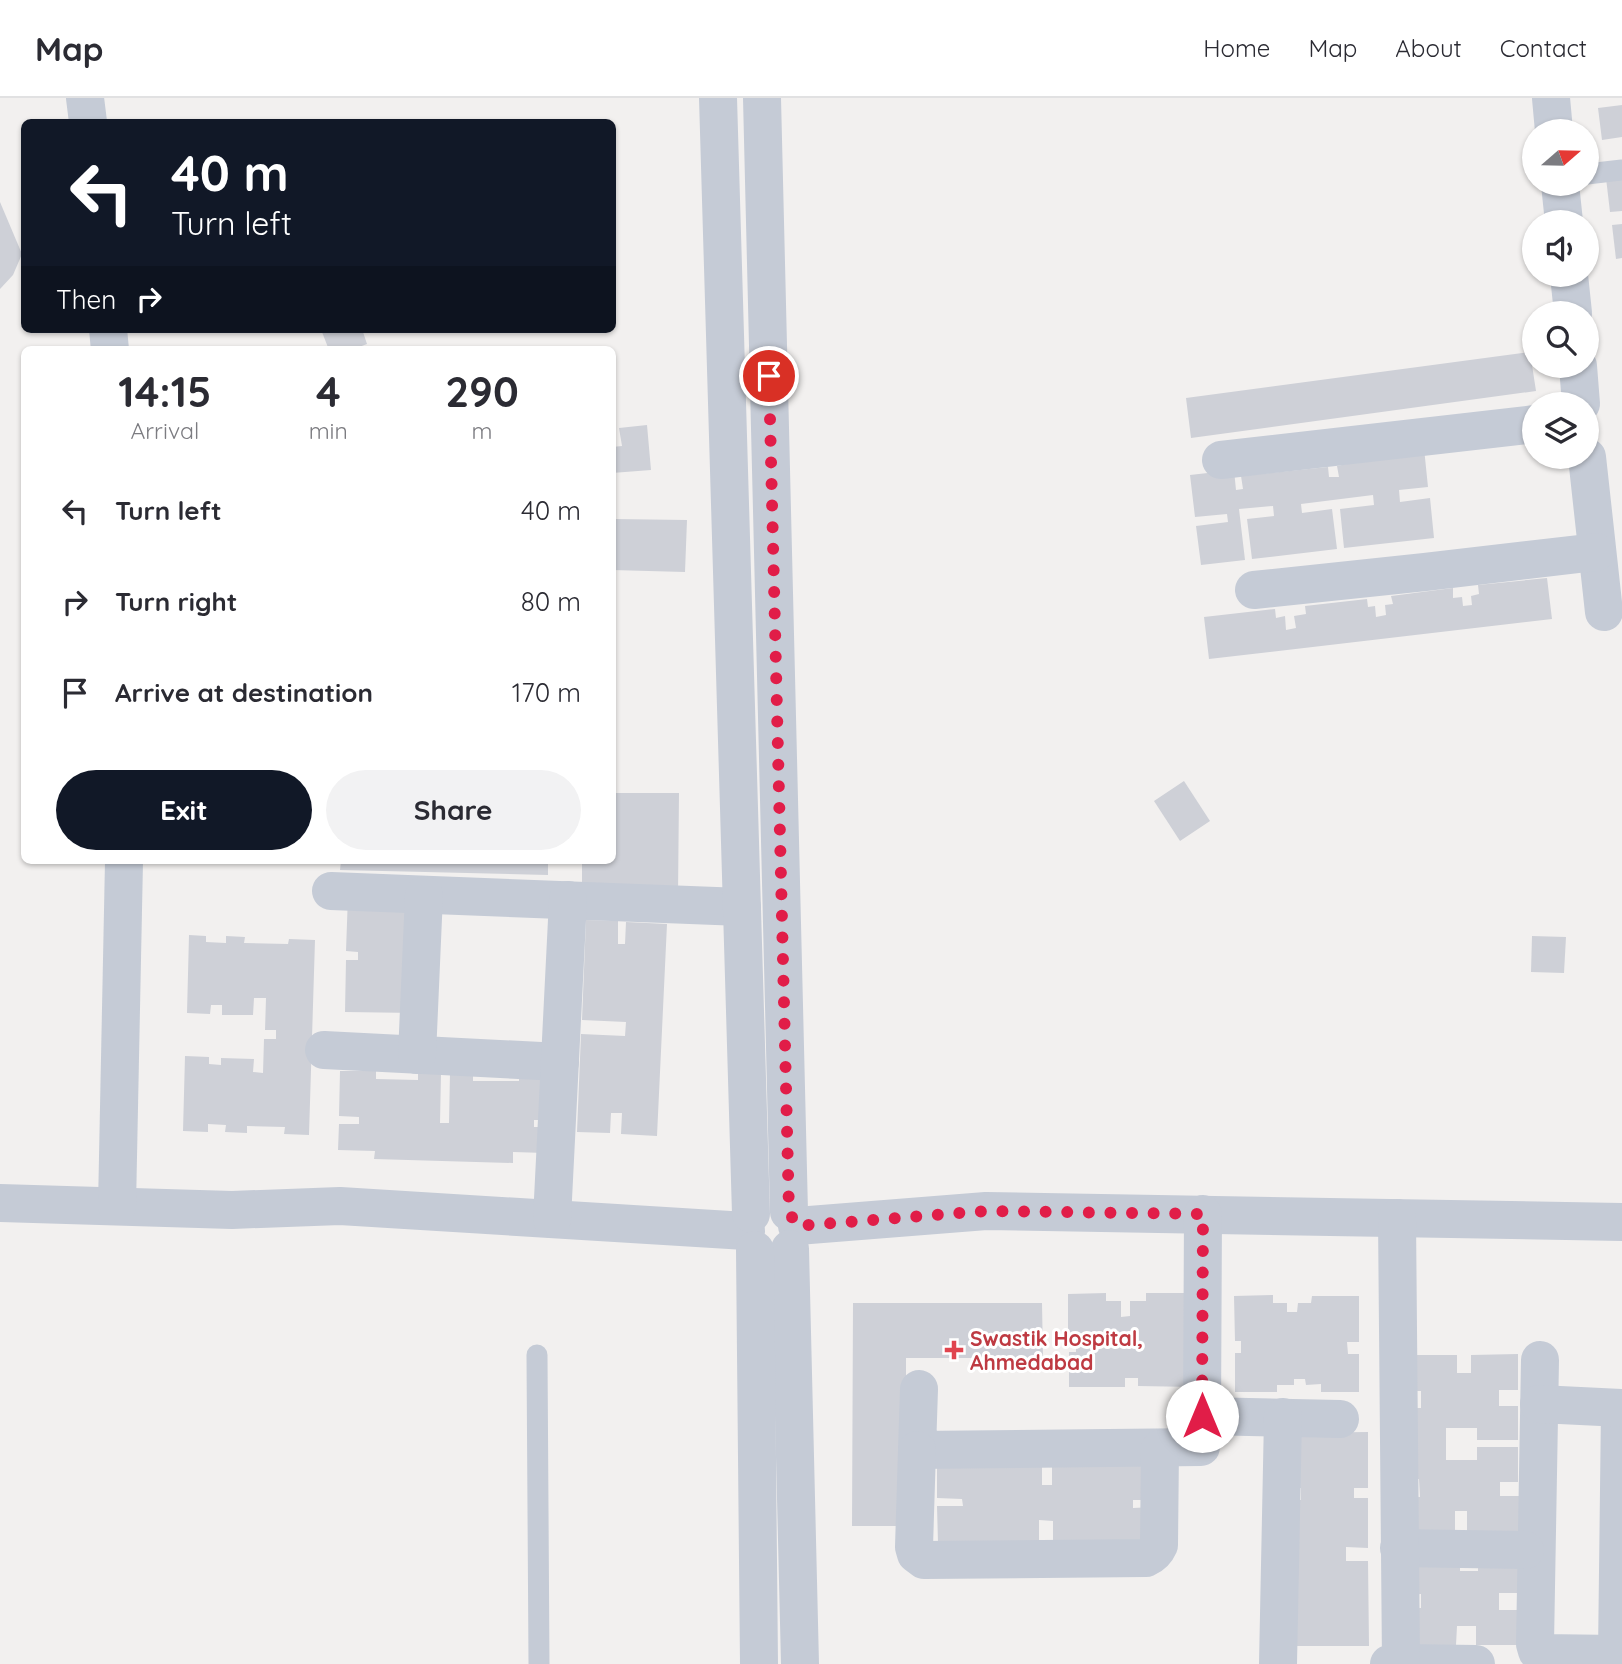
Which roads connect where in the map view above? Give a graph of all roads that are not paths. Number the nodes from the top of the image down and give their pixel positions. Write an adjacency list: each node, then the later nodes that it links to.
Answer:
1 (85, 98): 5 (street)
2 (718, 98): 19 (street)
3 (762, 98): 29 (street)
4 (1551, 98): 6 (street)
5 (88, 119)
6 (1553, 119)
7 (1622, 170): 8 (lane)
8 (1600, 173)
9 (1522, 425): 10 (street)
10 (1221, 460)
11 (1588, 469): 12 (street)
12 (1596, 552): 13 (street); 14 (street)
13 (1254, 590)
14 (1604, 612)
15 (124, 864): 24 (street)
16 (331, 891): 17 (street)
17 (424, 895): 18 (street); 21 (street)
18 (568, 900): 19 (street); 22 (street)
19 (742, 907): 29 (street)
20 (324, 1050): 21 (street)
21 (417, 1055): 22 (street)
22 (560, 1062): 27 (street)
23 (0, 1203): 24 (street)
24 (117, 1206): 27 (street)
25 (1203, 1214): 26 (street); 29 (street); 34 (street)
26 (1397, 1218): 28 (street); 40 (street)
27 (552, 1219): 29 (street)
28 (1622, 1222)
29 (771, 1230): 44 (street); 45 (street)
30 (537, 1355): 43 (lane)
31 (919, 1389): 38 (street)
32 (1539, 1404): 33 (street); 41 (street); 42 (street)
33 (1621, 1408): 39 (street)
34 (1202, 1416): 35 (street); 37 (street)
35 (1283, 1417): 36 (street); 46 (street)
36 (1340, 1419)
37 (1160, 1449): 38 (street); 38 (street)
38 (917, 1450)
39 (1620, 1518): 42 (street)
40 (1399, 1548): 41 (street); 47 (street)
41 (1525, 1550): 49 (street)
42 (1619, 1655)
43 (539, 1664)
44 (759, 1664)
45 (800, 1664)
46 (1278, 1664)
47 (1395, 1664): 48 (street)
48 (1476, 1664)
49 (1525, 1664)

